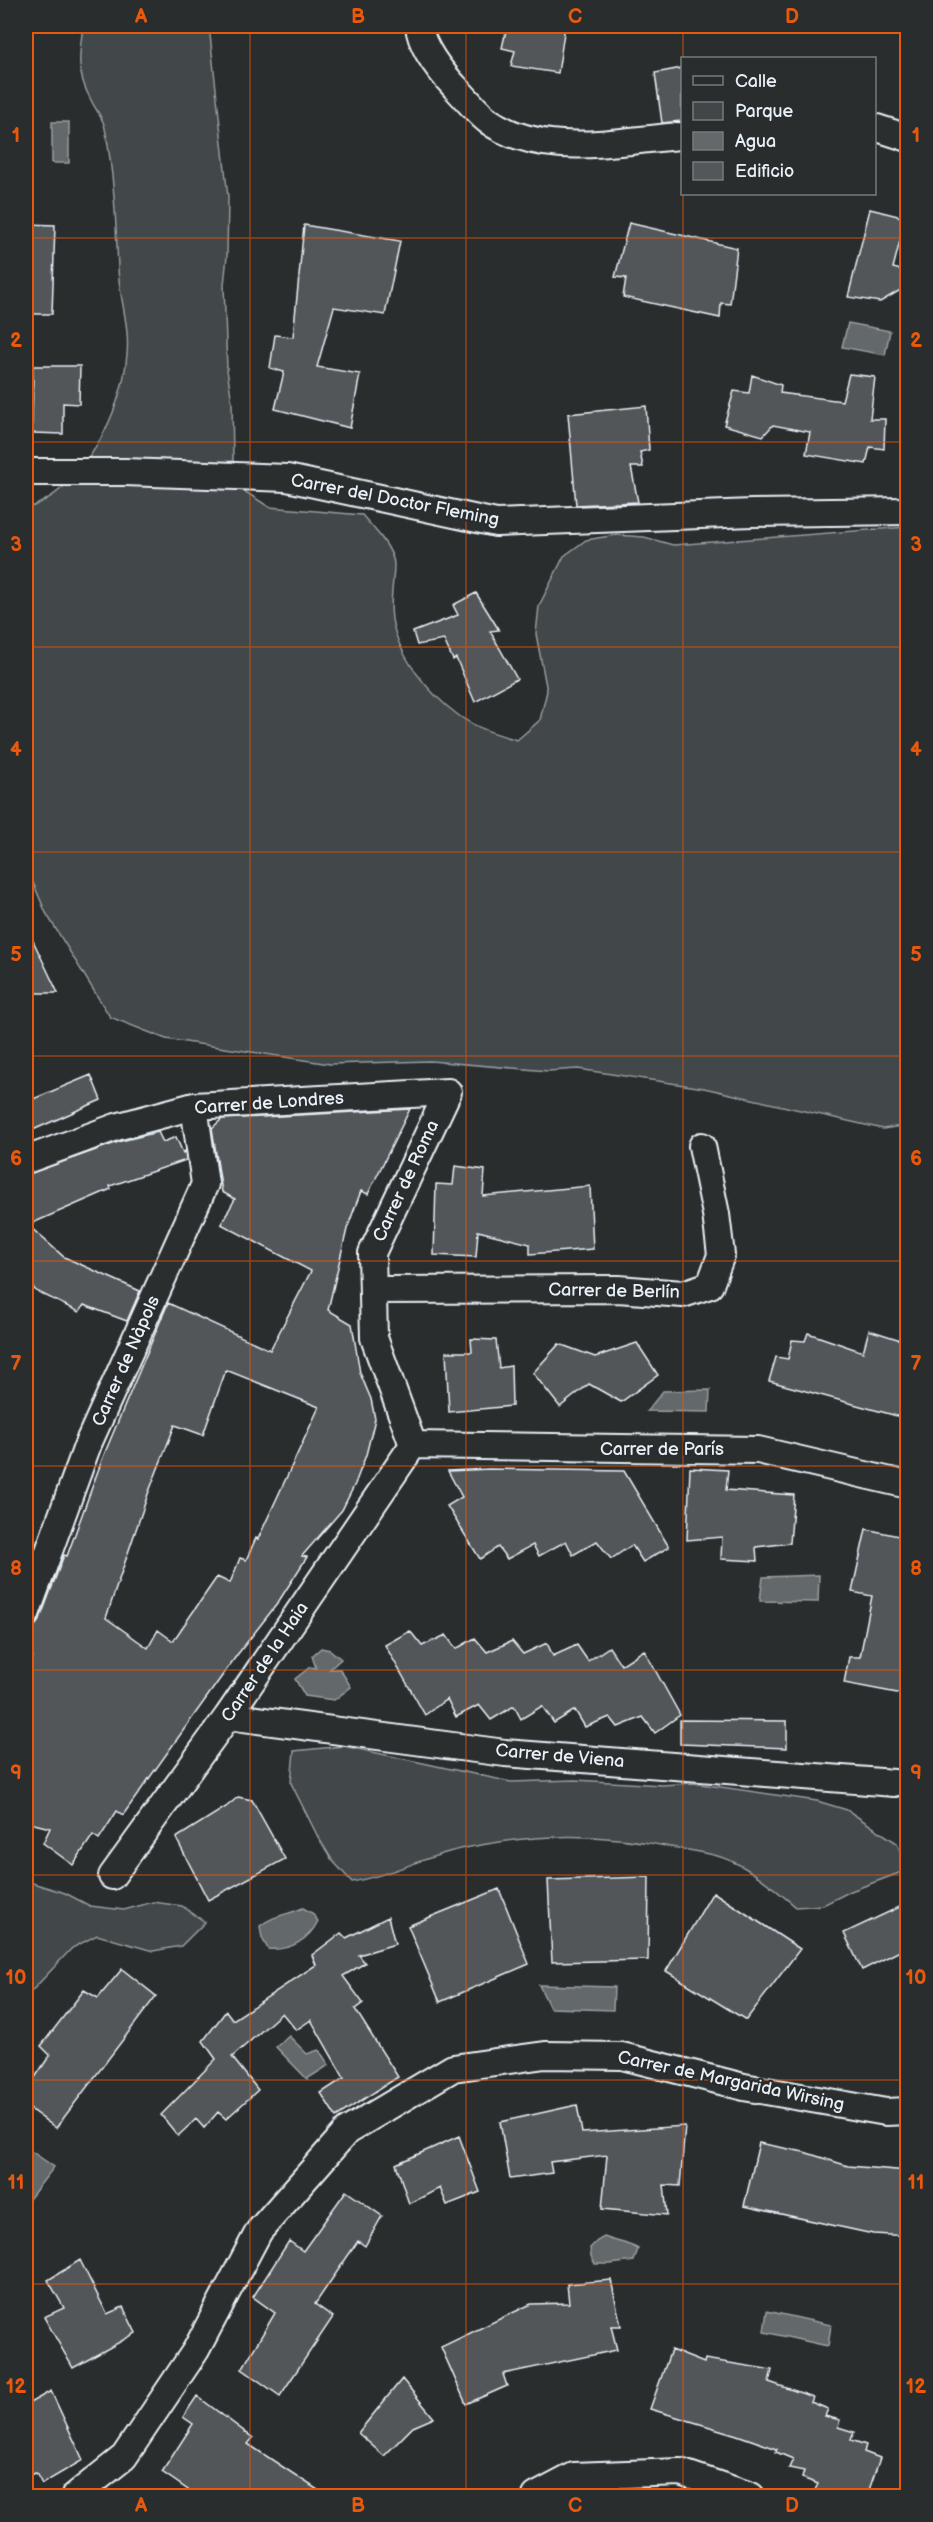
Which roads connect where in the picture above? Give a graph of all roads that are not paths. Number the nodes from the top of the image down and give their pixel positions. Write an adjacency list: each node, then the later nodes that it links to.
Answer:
1 (419, 26): 3 (street)
2 (876, 128): 4 (street)
3 (681, 136)
4 (908, 138)
5 (26, 472): 6 (street, Carrer del Doctor Fleming)
6 (908, 511)
7 (448, 1092): 8 (street, Carrer de Londres); 11 (street, Carrer de Roma)
8 (194, 1106): 10 (street, Carrer de Londres); 14 (street, Carrer de Nàpols)
9 (702, 1146): 11 (street, Carrer de Berlín)
10 (26, 1160)
11 (373, 1290): 12 (street, Carrer de Roma)
12 (413, 1445): 13 (street, Carrer de París); 15 (street, Carrer de la Haia)
13 (908, 1485)
14 (26, 1614)
15 (228, 1716): 16 (street, Carrer de Viena); 17 (street, Carrer de la Haia)
16 (894, 1783)
17 (112, 1876)
18 (908, 2111): 19 (street, Carrer de Margarida Wirsing)
19 (75, 2496)
20 (536, 2496): 21 (street)
21 (751, 2496)

